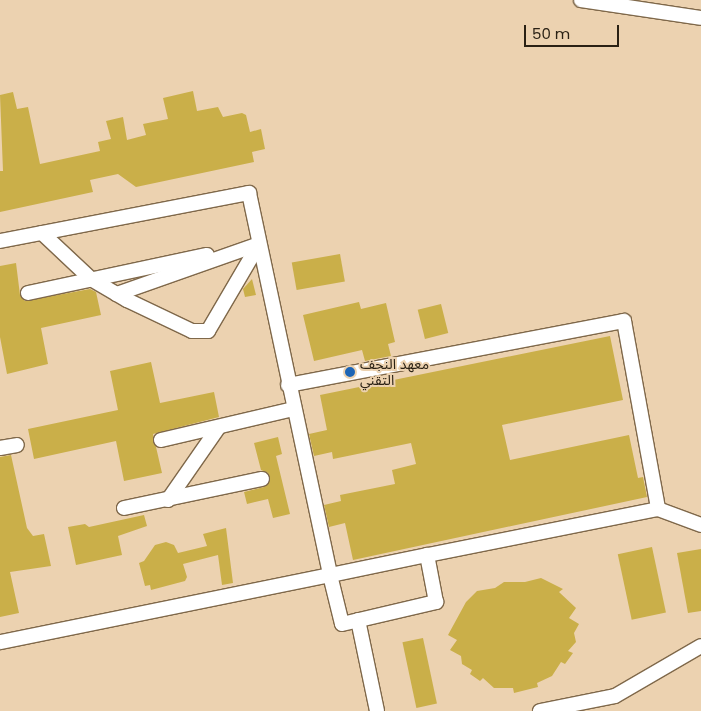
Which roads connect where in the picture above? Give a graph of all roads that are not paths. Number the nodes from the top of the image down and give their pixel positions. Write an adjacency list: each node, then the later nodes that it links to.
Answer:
1 (581, 0): 2 (street)
2 (613, 2): 3 (street)
3 (701, 18)
4 (42, 233): 5 (street); 6 (street); 7 (street)
5 (0, 241)
6 (259, 244): 7 (street); 9 (street); 9 (street); 10 (street)
7 (91, 280): 8 (street); 9 (street)
8 (28, 293)
9 (118, 294)
10 (288, 385): 11 (street); 19 (street)
11 (293, 409): 12 (street); 22 (street)
12 (218, 428): 13 (street); 17 (street)
13 (161, 440)
14 (17, 445): 15 (street)
15 (0, 448)
16 (262, 479): 17 (street)
17 (168, 500): 18 (street)
18 (124, 508)
19 (658, 509): 20 (street); 21 (street)
20 (701, 525)
21 (427, 555): 22 (street); 23 (street)
22 (330, 575): 23 (street); 24 (street)
23 (358, 620): 26 (street)
24 (0, 642)
25 (701, 646): 27 (street)
26 (377, 711)
27 (540, 711)

